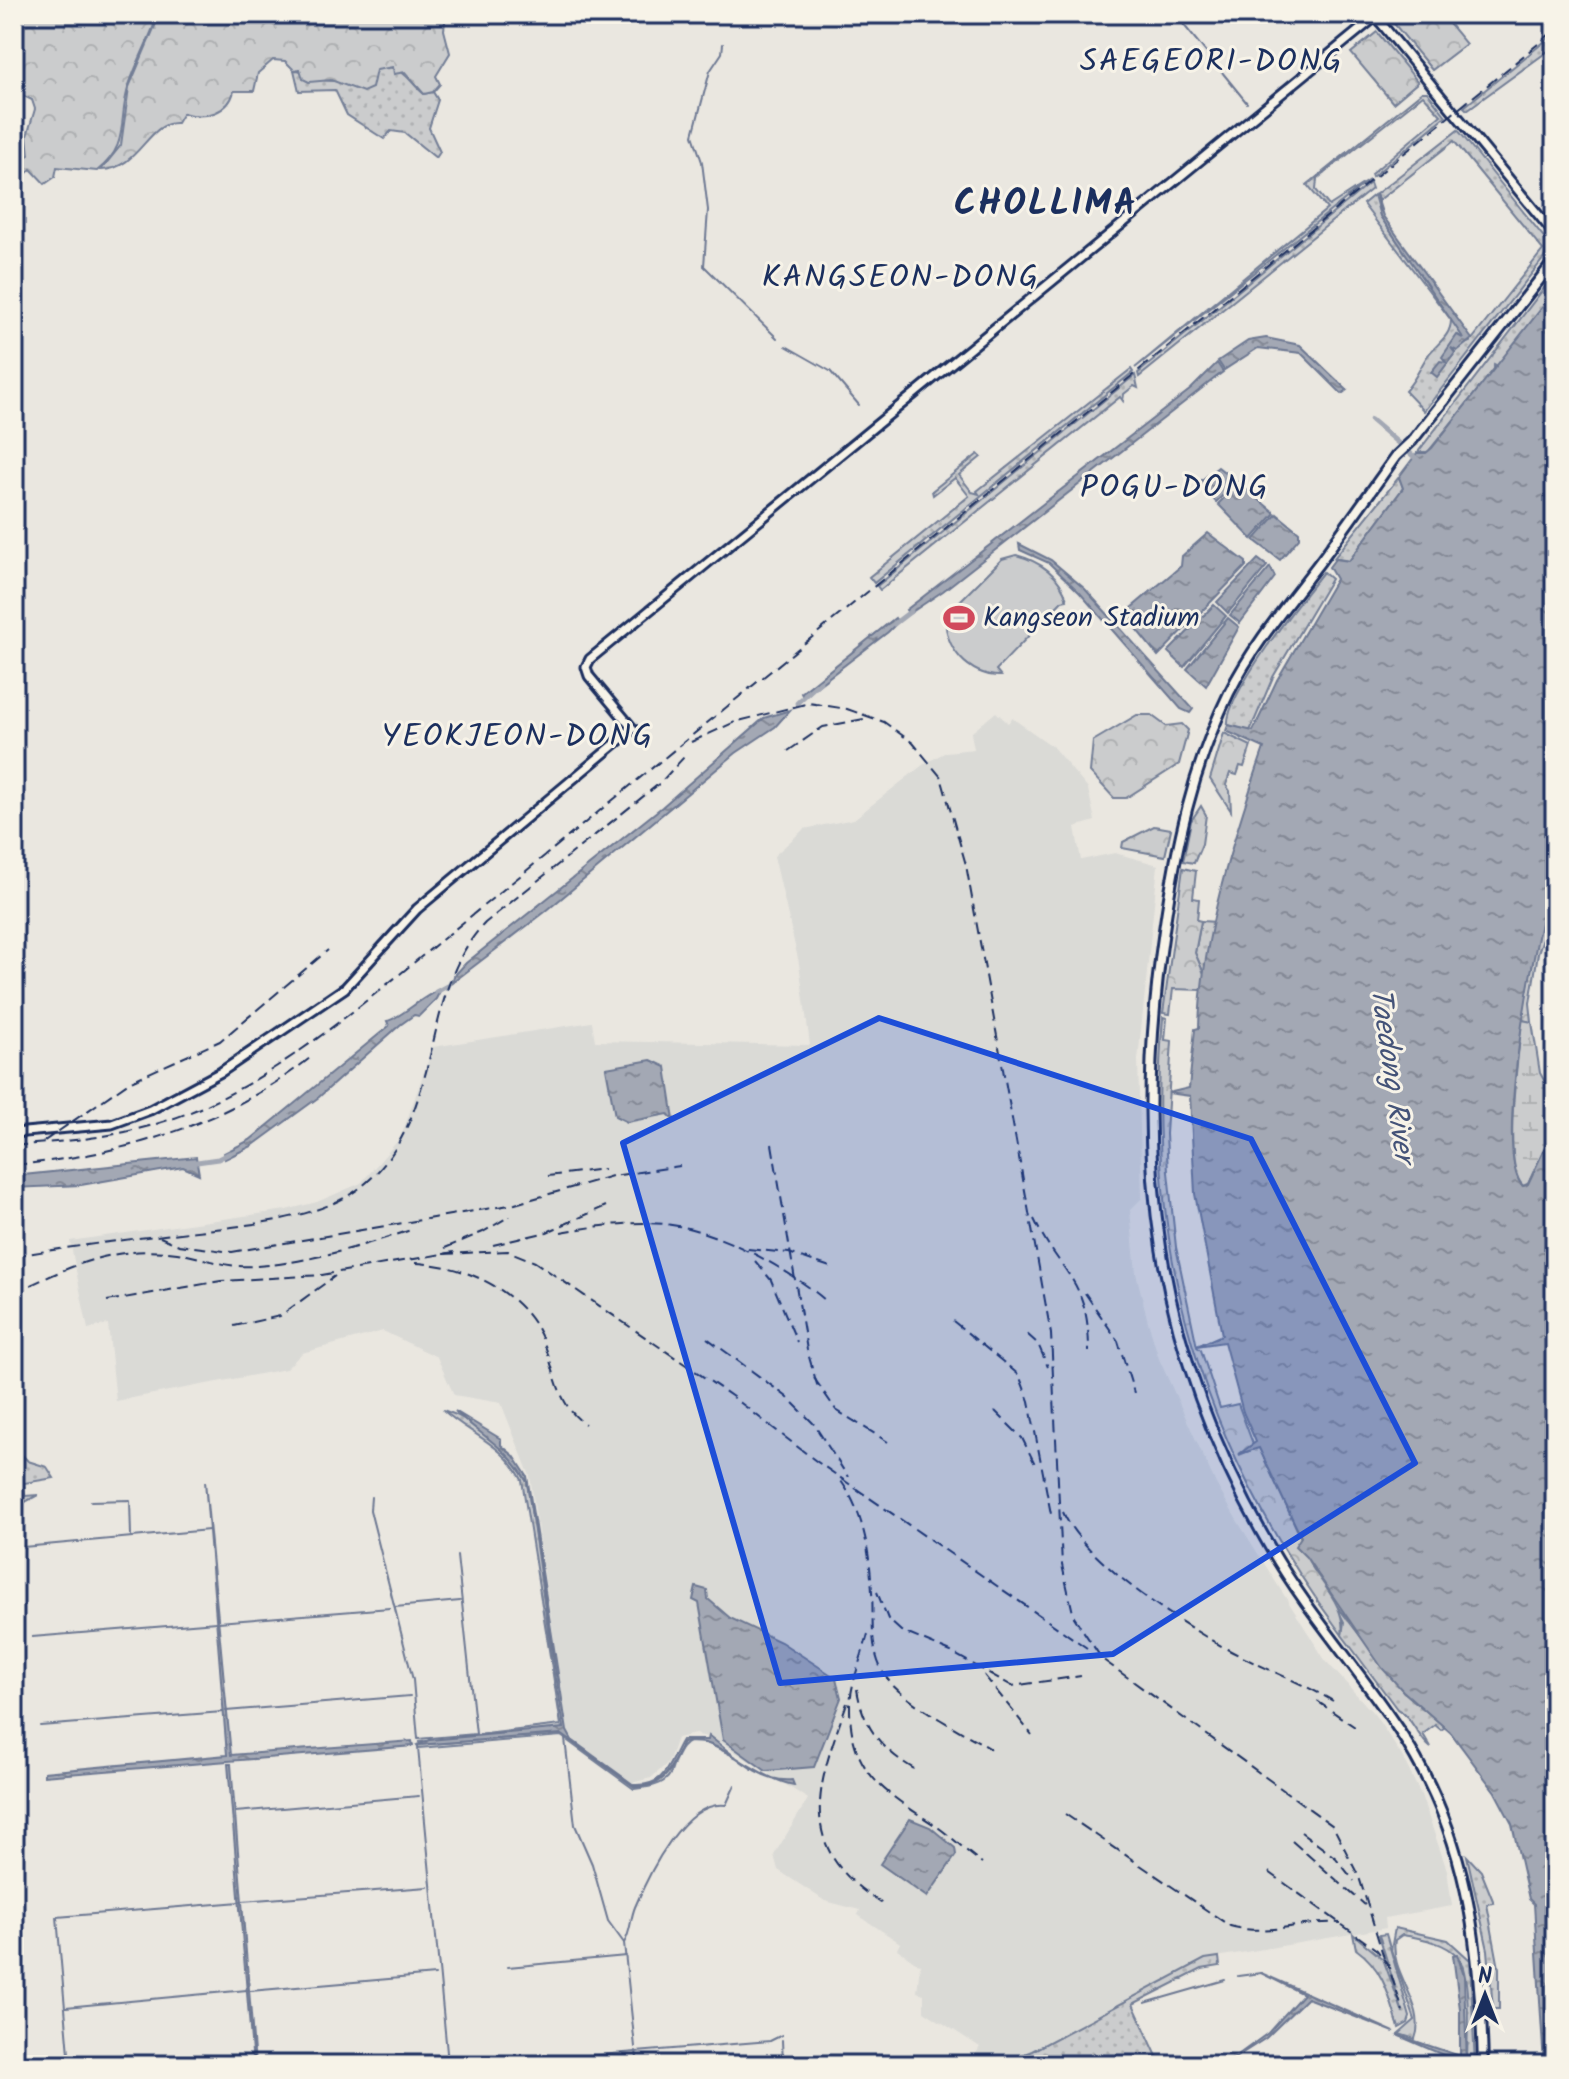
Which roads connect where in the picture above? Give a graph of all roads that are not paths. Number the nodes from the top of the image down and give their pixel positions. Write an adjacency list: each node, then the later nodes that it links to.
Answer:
1 (1378, 16): 2 (main road); 4 (main road)
2 (1555, 235)
3 (1555, 260): 5 (highway)
4 (14, 1133)
5 (1483, 2065)

